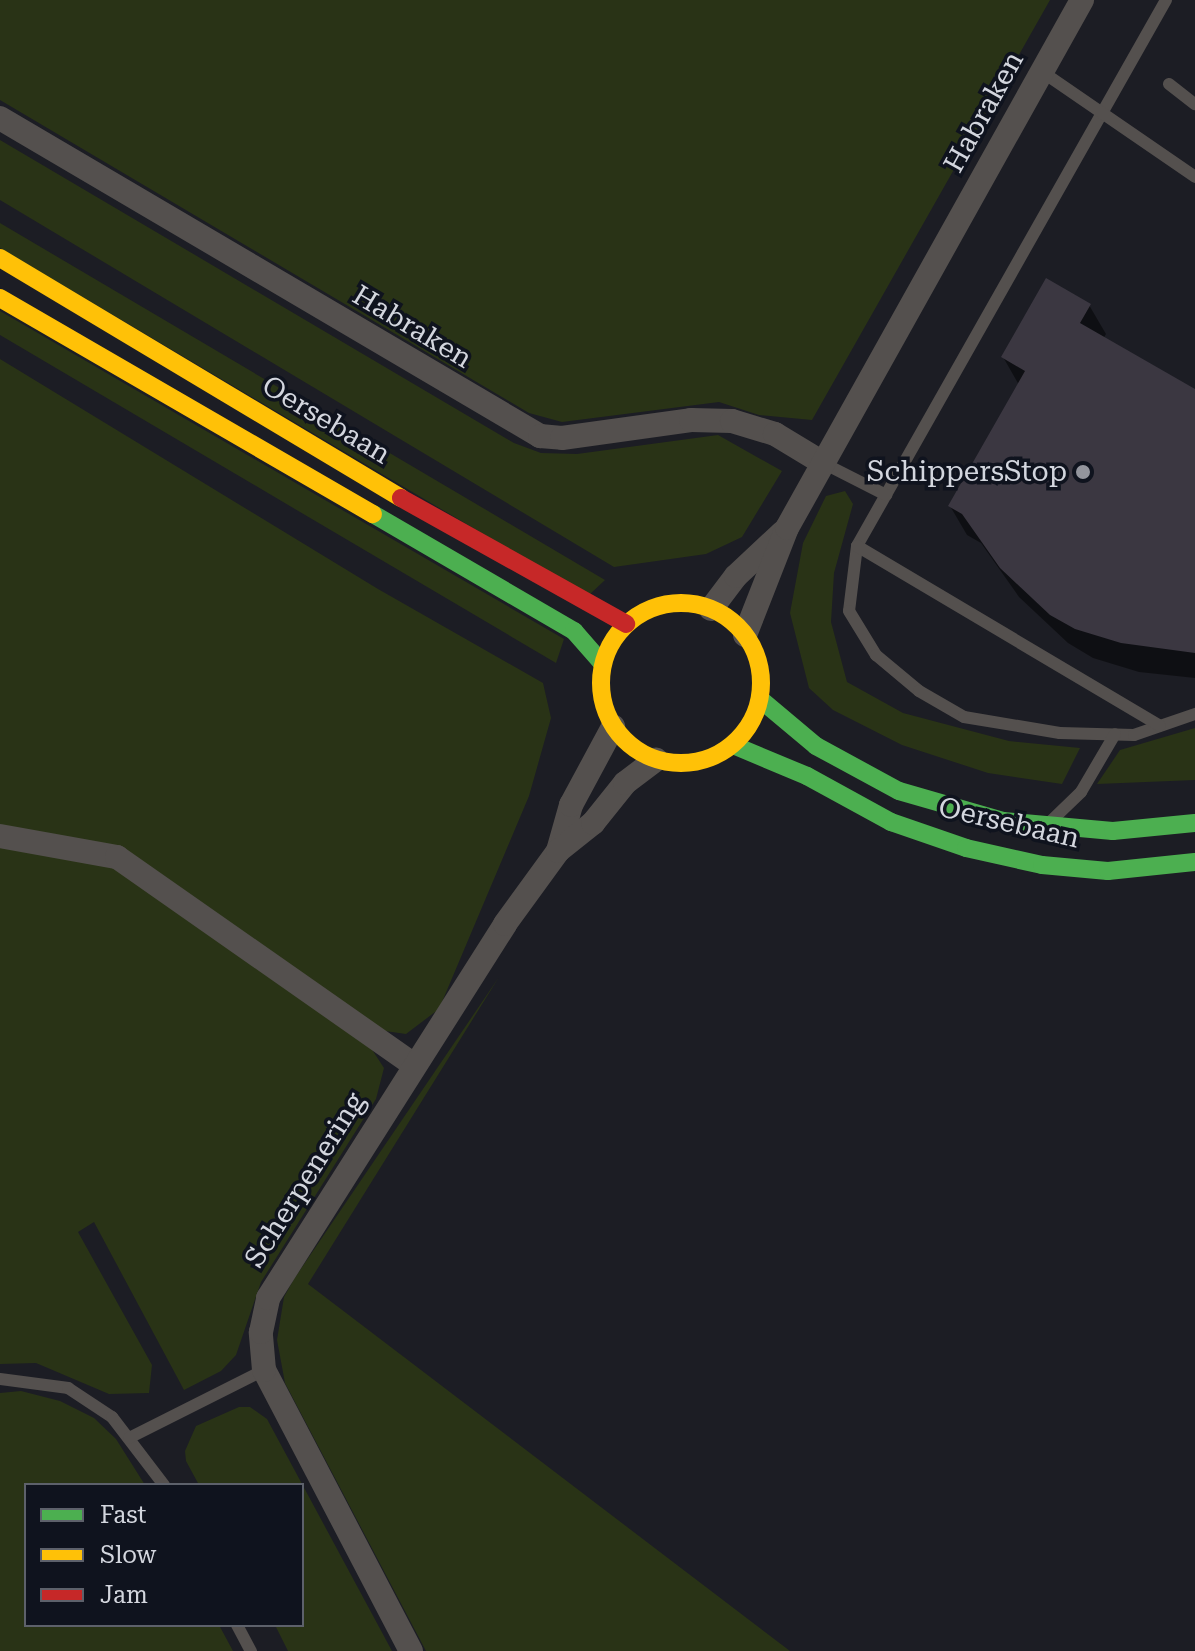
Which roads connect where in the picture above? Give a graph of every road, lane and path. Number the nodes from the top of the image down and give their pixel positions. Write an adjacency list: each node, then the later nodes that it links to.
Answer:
1 (1082, 0): 3 (street, Habraken)
2 (1166, 0): 6 (lane)
3 (1041, 71): 6 (lane); 11 (street, Habraken)
4 (1169, 84): 5 (lane)
5 (1195, 104)
6 (1105, 113): 8 (lane); 12 (lane)
7 (0, 118): 11 (street, Habraken)
8 (1195, 177)
9 (0, 258): 16 (main road, Oersebaan)
10 (0, 298): 18 (main road)
11 (823, 463): 12 (lane); 13 (street, Habraken)
12 (886, 495): 14 (lane)
13 (787, 528): 15 (street, Habraken); 17 (street, Habraken)
14 (857, 546): 21 (lane); 23 (lane)
15 (711, 609): 16 (main road); 17 (main road)
16 (626, 624): 18 (main road)
17 (745, 635): 19 (main road)
18 (602, 663): 22 (main road)
19 (760, 699): 24 (main road); 27 (main road, Oersebaan)
20 (1195, 714): 21 (lane)
21 (1160, 726): 23 (lane)
22 (613, 727): 25 (main road); 29 (street, Scherpenering)
23 (1115, 734): 27 (lane)
24 (733, 745): 25 (main road); 30 (main road, Oersebaan)
25 (656, 760): 29 (street, Scherpenering)
26 (1195, 823): 27 (main road, Oersebaan)
27 (1047, 825)
28 (0, 836): 31 (street)
29 (558, 851): 31 (street, Scherpenering)
30 (1195, 862)
31 (413, 1064): 32 (street, Scherpenering)
32 (264, 1370): 34 (lane); 38 (street, Scherpenering)
33 (0, 1379): 34 (lane)
34 (129, 1438): 35 (lane)
35 (163, 1483)
36 (238, 1627): 37 (lane)
37 (251, 1651)
38 (411, 1651)

